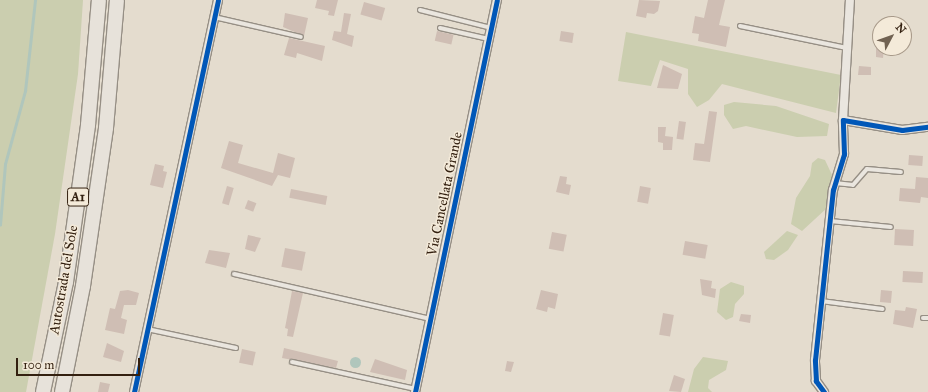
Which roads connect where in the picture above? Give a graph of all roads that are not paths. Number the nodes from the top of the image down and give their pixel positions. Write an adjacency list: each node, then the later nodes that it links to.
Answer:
1 (98, 0): 28 (highway, Autostrada del Sole / A1)
2 (117, 0): 29 (highway, Autostrada del Sole / A1)
3 (218, 0): 7 (street)
4 (497, 0): 10 (street, Via Cancellata Grande)
5 (850, 0): 13 (street)
6 (420, 10): 10 (lane)
7 (214, 17): 11 (lane); 24 (street)
8 (740, 26): 13 (lane)
9 (440, 28): 12 (lane)
10 (491, 28): 12 (street, Via Cancellata Grande)
11 (301, 37)
12 (489, 39): 23 (street, Via Cancellata Grande)
13 (848, 48): 14 (street)
14 (843, 120): 15 (street); 17 (street)
15 (928, 127)
16 (901, 172): 17 (lane)
17 (834, 183): 18 (street)
18 (830, 221): 19 (lane); 21 (street)
19 (891, 227)
20 (234, 274): 23 (lane)
21 (821, 301): 22 (lane); 31 (street)
22 (882, 309)
23 (431, 318): 27 (street, Via Cancellata Grande)
24 (147, 329): 25 (lane); 30 (street)
25 (236, 348)
26 (292, 362): 27 (lane)
27 (416, 391)
28 (44, 392)
29 (62, 392)
30 (134, 392)
31 (824, 392)

